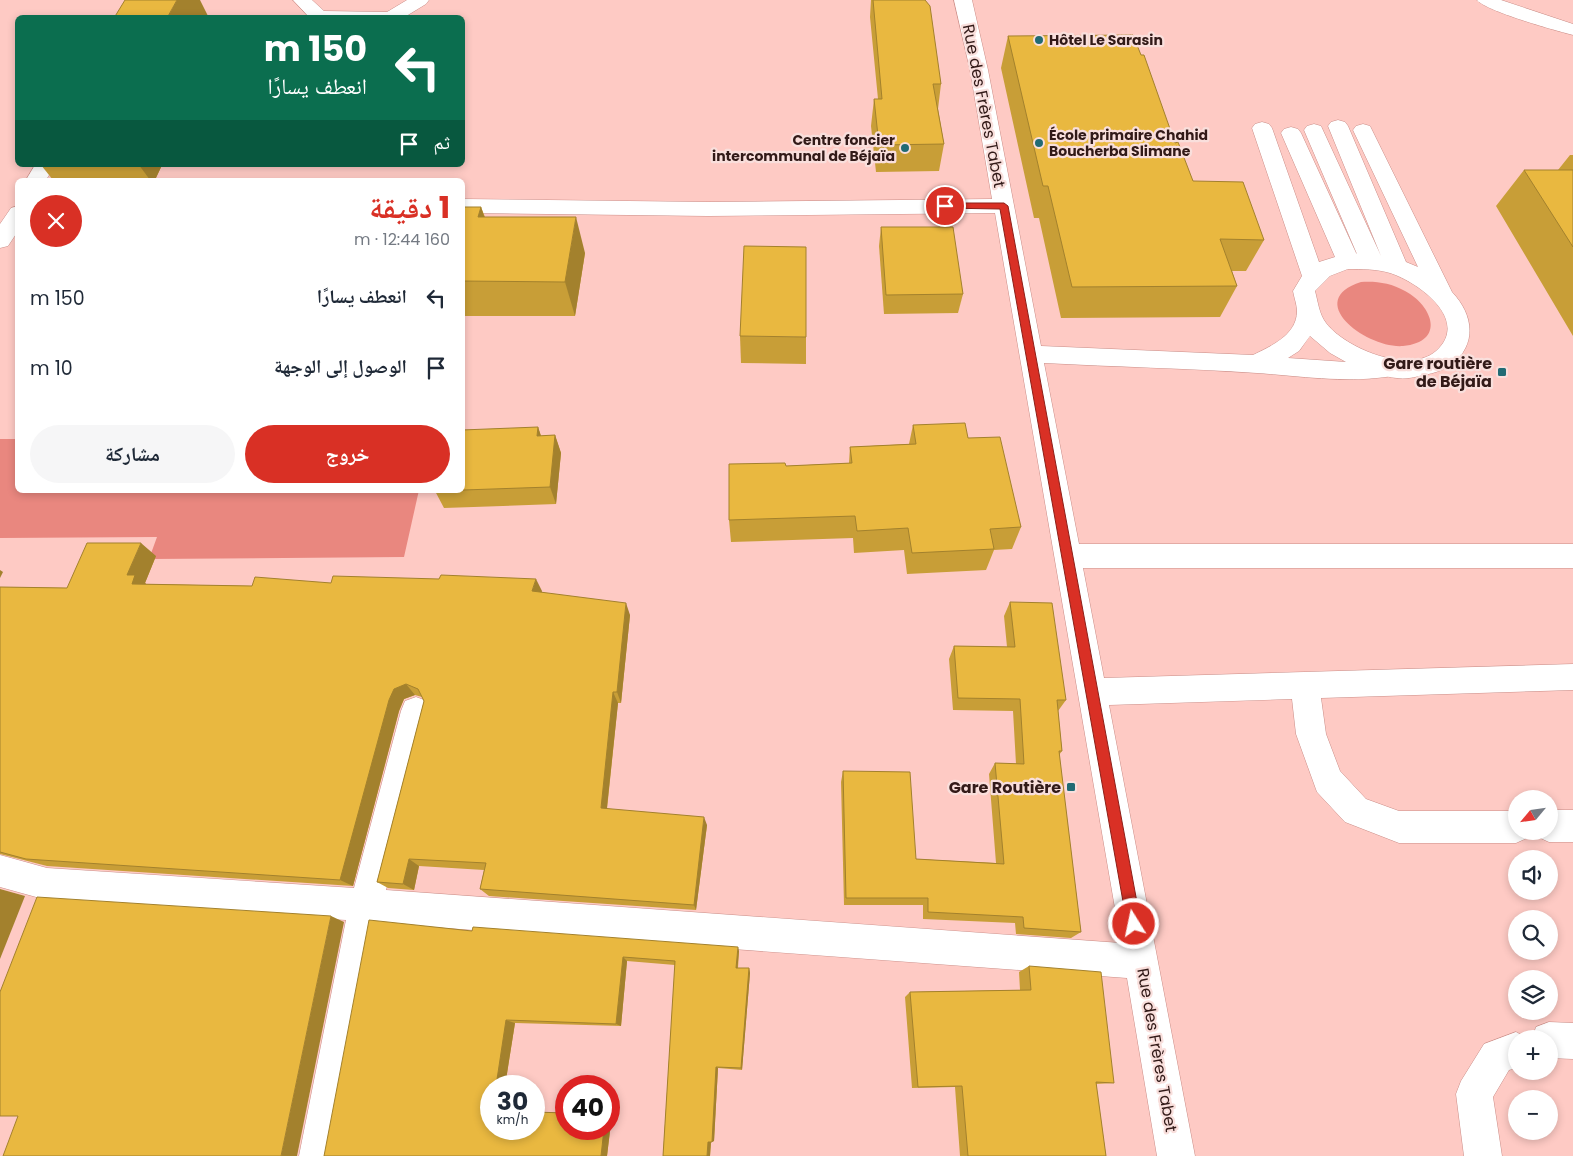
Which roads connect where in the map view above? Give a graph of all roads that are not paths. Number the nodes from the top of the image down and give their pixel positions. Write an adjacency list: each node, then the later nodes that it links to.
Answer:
1 (420, 0): 7 (main road)
2 (963, 0): 18 (main road, Rue des Frères Tabet)
3 (1486, 0): 9 (main road)
4 (1507, 0): 8 (main road)
5 (308, 5): 6 (main road)
6 (318, 15)
7 (393, 15)
8 (1573, 21)
9 (1573, 30)
10 (1338, 126): 23 (main road)
11 (1262, 128): 24 (main road)
12 (1314, 130): 22 (main road)
13 (1363, 130): 25 (main road)
14 (1291, 133): 21 (main road)
15 (44, 167): 16 (main road)
16 (37, 178)
17 (465, 206): 18 (main road)
18 (1004, 206): 27 (main road, Rue des Frères Tabet)
19 (15, 218): 20 (main road)
20 (0, 241)
21 (1348, 261): 22 (main road); 24 (main road)
22 (1372, 262): 23 (main road)
23 (1397, 268): 25 (main road)
24 (1312, 276): 26 (main road)
25 (1441, 294): 29 (main road)
26 (1309, 310): 28 (main road); 29 (main road)
27 (1031, 354): 28 (main road); 30 (main road, Rue des Frères Tabet)
28 (1256, 364): 29 (main road)
29 (1395, 369)
30 (1068, 556): 31 (main road); 34 (main road, Rue des Frères Tabet)
31 (1573, 556)
32 (1573, 677): 33 (main road)
33 (1305, 685): 34 (main road); 36 (main road)
34 (1092, 692): 41 (main road, Rue des Frères Tabet)
35 (416, 710): 40 (main road)
36 (1508, 826)
37 (1558, 826): 38 (main road)
38 (1573, 826)
39 (0, 871): 40 (main road)
40 (366, 905): 41 (main road); 45 (main road)
41 (1141, 962): 46 (main road, Rue des Frères Tabet)
42 (1558, 1040): 43 (main road)
43 (1573, 1041)
44 (1508, 1053): 47 (main road)
45 (318, 1156)
46 (1176, 1156)
47 (1483, 1156)

